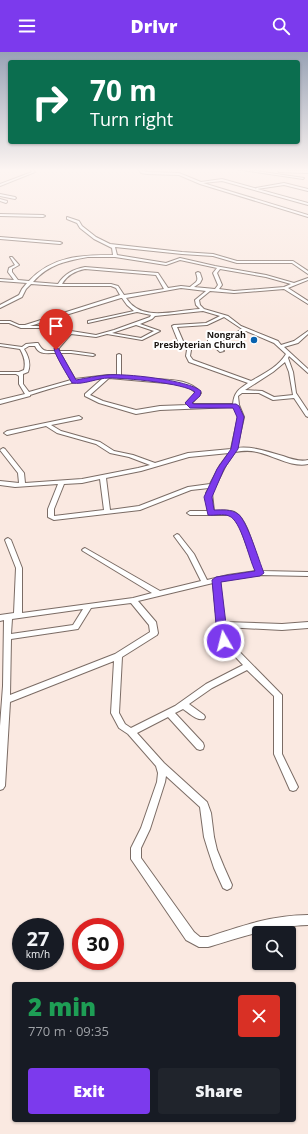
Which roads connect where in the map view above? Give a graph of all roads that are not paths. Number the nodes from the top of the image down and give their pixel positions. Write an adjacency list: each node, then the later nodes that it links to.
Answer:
1 (72, 219): 4 (street)
2 (0, 238): 3 (street)
3 (60, 243)
4 (110, 245): 5 (street); 9 (street)
5 (115, 256): 7 (street); 13 (street)
6 (11, 258): 12 (street)
7 (219, 268): 14 (street); 20 (street)
8 (198, 273): 16 (street)
9 (308, 273)
10 (308, 279): 14 (street)
11 (0, 280): 12 (street)
12 (18, 282): 13 (street)
13 (30, 283): 15 (street); 23 (street)
14 (294, 284): 17 (street)
15 (59, 285): 18 (street); 21 (street)
16 (192, 287): 18 (street); 19 (street)
17 (285, 288): 20 (street); 22 (street)
18 (166, 289): 21 (street)
19 (209, 290): 20 (street); 24 (street)
20 (216, 291)
21 (122, 296): 25 (street); 31 (street)
22 (308, 303)
23 (0, 307)
24 (203, 310): 26 (street); 27 (street)
25 (137, 312): 26 (street); 29 (street)
26 (154, 315): 30 (street)
27 (224, 316): 32 (street); 52 (street)
28 (0, 322): 31 (street)
29 (89, 322)
30 (137, 324): 35 (street); 35 (street)
31 (21, 327): 33 (street)
32 (246, 329): 39 (street); 41 (street)
33 (71, 332): 35 (street); 42 (street)
34 (308, 332): 36 (street)
35 (107, 334)
36 (301, 338): 37 (street); 39 (street)
37 (308, 340)
38 (0, 345): 40 (street)
39 (281, 346): 45 (street)
40 (22, 349): 42 (street); 48 (street)
41 (222, 351)
42 (56, 352): 43 (street); 51 (street)
43 (94, 355)
44 (119, 355): 50 (street)
45 (287, 357): 46 (street); 52 (street); 55 (street)
46 (308, 372)
47 (0, 373): 48 (street)
48 (20, 374): 54 (street)
49 (108, 376): 50 (street); 51 (street); 57 (street)
50 (119, 377): 57 (street)
51 (74, 382): 54 (street)
52 (250, 382): 53 (street)
53 (240, 390): 55 (street); 58 (street)
54 (28, 395): 56 (street)
55 (296, 396): 59 (street)
56 (0, 402)
57 (192, 406): 58 (street)
58 (236, 406): 63 (street)
59 (308, 415)
60 (79, 418): 61 (street)
61 (47, 425): 62 (street); 66 (street)
62 (7, 433)
63 (234, 449): 65 (street); 66 (street); 71 (street)
64 (2, 450): 70 (street)
65 (308, 462)
66 (155, 465): 67 (street)
67 (103, 477): 68 (street); 72 (street)
68 (62, 482): 70 (street); 72 (street)
69 (0, 483): 70 (street)
70 (22, 484)
71 (212, 486): 72 (street); 74 (street)
72 (107, 512)
73 (190, 513): 74 (street)
74 (211, 513): 78 (street)
75 (177, 536): 81 (street)
76 (8, 540): 85 (street)
77 (86, 550): 82 (street)
78 (260, 573): 79 (street); 80 (street)
79 (308, 574)
80 (216, 580): 81 (street); 87 (street)
81 (205, 583): 82 (street)
82 (159, 594): 83 (street)
83 (133, 600): 84 (street); 90 (street)
84 (89, 606): 85 (street); 89 (street)
85 (18, 616): 86 (street)
86 (4, 618): 89 (street)
87 (221, 624): 88 (street); 91 (street)
88 (308, 625)
89 (8, 637): 92 (street)
90 (118, 656): 92 (street); 96 (street)
91 (248, 666): 93 (street); 100 (street)
92 (6, 700): 99 (street)
93 (183, 704): 94 (street); 95 (street)
94 (169, 712): 96 (street); 97 (street)
95 (201, 717)
96 (130, 732): 98 (street)
97 (200, 746)
98 (160, 764): 101 (street); 102 (street)
99 (0, 786)
100 (293, 787)
101 (226, 885)
102 (308, 920)

